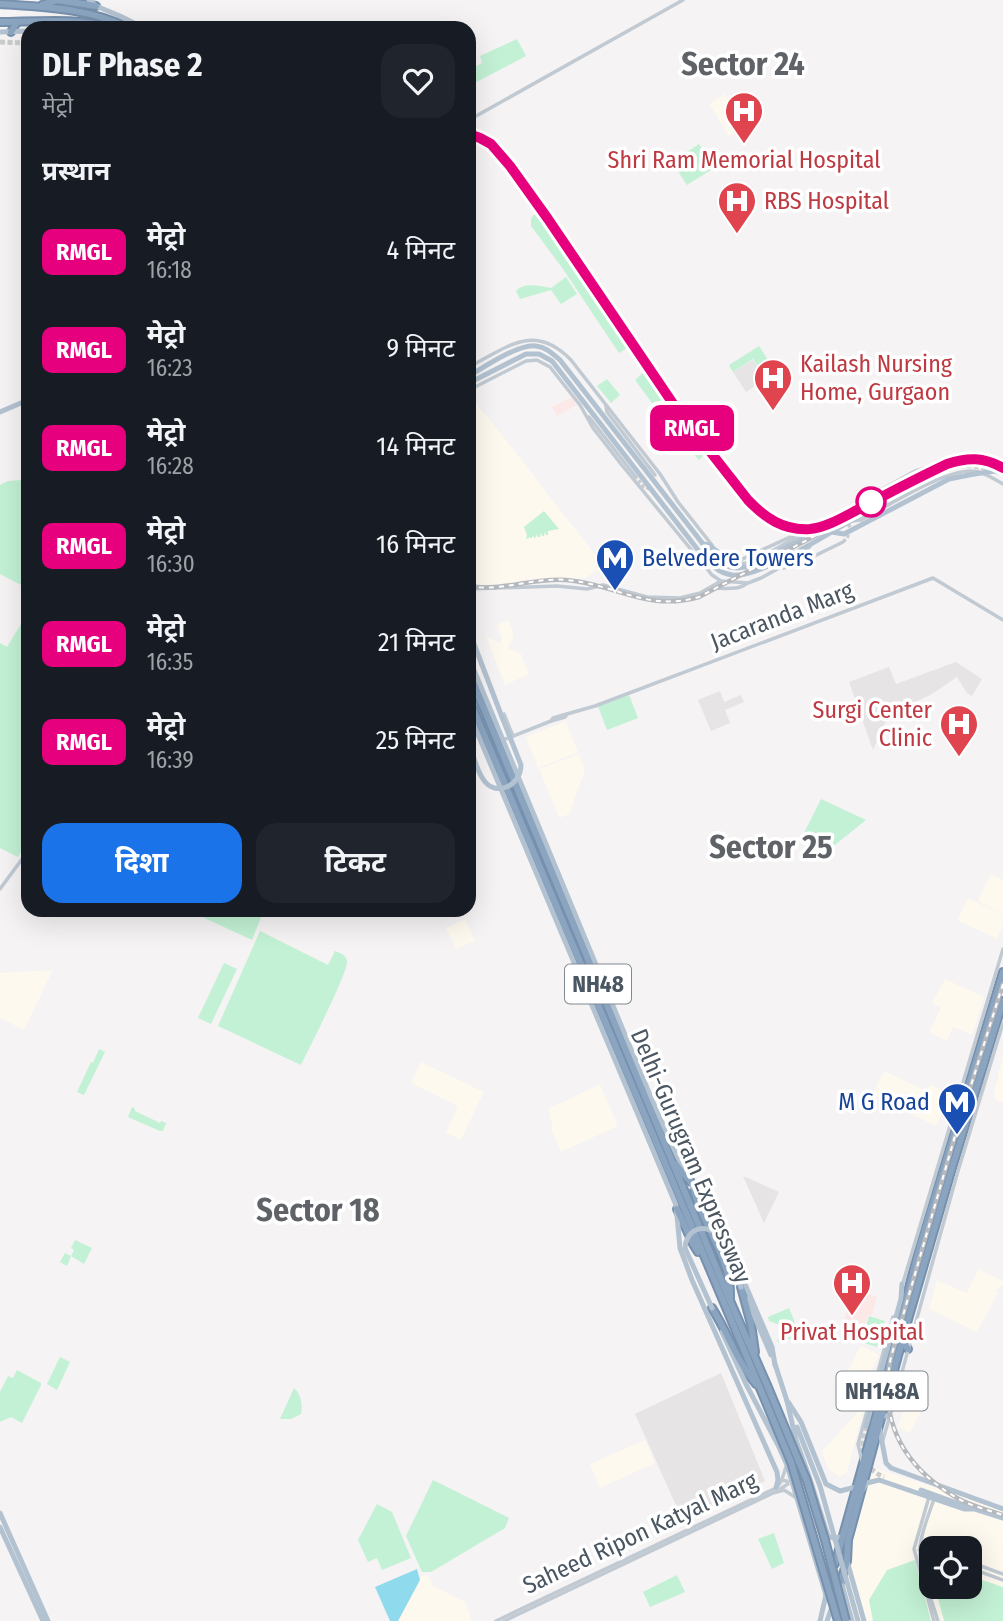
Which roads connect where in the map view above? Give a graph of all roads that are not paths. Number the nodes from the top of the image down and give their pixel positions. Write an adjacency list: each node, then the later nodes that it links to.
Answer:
1 (87, 0): 5 (main road)
2 (682, 0): 14 (street)
3 (0, 4): 4 (highway)
4 (40, 6): 5 (highway); 6 (highway)
5 (96, 6): 7 (main road)
6 (112, 21)
7 (130, 21)
8 (0, 22): 9 (highway)
9 (17, 22): 10 (highway); 13 (highway)
10 (21, 22)
11 (21, 31): 13 (main road)
12 (0, 32): 13 (main road)
13 (11, 32)
14 (476, 116)
15 (530, 342): 16 (street); 17 (main road); 21 (street); 40 (main road)
16 (476, 364)
17 (476, 372)
18 (476, 379): 38 (main road)
19 (476, 386): 22 (street)
20 (21, 404): 23 (main road)
21 (605, 404): 29 (street); 41 (street)
22 (580, 405): 30 (street); 44 (street)
23 (0, 413)
24 (960, 459): 31 (main road)
25 (1003, 463): 27 (street)
26 (959, 466): 34 (main road)
27 (925, 468): 31 (street); 33 (street)
28 (1003, 470): 36 (main road, bridge)
29 (655, 475)
30 (635, 476)
31 (910, 478): 33 (main road)
32 (1003, 484): 34 (street)
33 (878, 494): 35 (street); 37 (main road)
34 (853, 519): 36 (main road)
35 (815, 525): 37 (main road); 42 (street)
36 (832, 532): 38 (main road)
37 (802, 536): 40 (main road); 42 (street)
38 (814, 542): 43 (street)
39 (843, 542): 43 (street)
40 (703, 544): 41 (main road)
41 (719, 553): 42 (street)
42 (736, 562)
43 (781, 567): 45 (street)
44 (721, 581): 45 (street); 47 (street)
45 (748, 583): 47 (street)
46 (476, 589): 47 (street)
47 (706, 590)
48 (1003, 620): 57 (street, Jacaranda Marg)
49 (476, 648): 57 (street)
50 (476, 651): 60 (main road, bridge)
51 (476, 674): 52 (main road)
52 (482, 688): 54 (highway); 58 (main road)
53 (476, 689): 54 (highway, Delhi-Gurugram Expressway / NH48)
54 (480, 698): 69 (highway, Delhi-Gurugram Expressway / NH48)
55 (476, 715): 59 (highway, Delhi-Gurugram Expressway / NH48)
56 (476, 730): 59 (highway); 74 (main road)
57 (513, 737): 58 (street, Jacaranda Marg)
58 (503, 740): 71 (main road)
59 (489, 746): 72 (highway, Delhi-Gurugram Expressway / NH48)
60 (476, 761)
61 (21, 860): 62 (street)
62 (0, 889)
63 (1003, 950): 67 (street)
64 (1003, 972): 67 (highway, NH148A)
65 (1003, 1002): 68 (highway, NH148A)
66 (1003, 1023): 68 (street)
67 (979, 1039): 70 (highway, NH148A)
68 (986, 1065): 76 (highway, NH148A); 85 (street)
69 (671, 1160): 71 (highway); 82 (highway, Delhi-Gurugram Expressway / NH48)
70 (937, 1176): 75 (highway, NH148A); 77 (street)
71 (691, 1182): 73 (main road)
72 (674, 1185): 74 (highway); 79 (highway, Delhi-Gurugram Expressway / NH48)
73 (694, 1191): 82 (highway); 89 (main road)
74 (677, 1207): 79 (highway); 93 (main road)
75 (928, 1217): 76 (highway); 77 (highway, NH148A)
76 (937, 1220): 78 (highway, NH148A)
77 (916, 1249): 78 (highway); 80 (street); 98 (highway, NH148A)
78 (928, 1251): 83 (highway, NH148A)
79 (706, 1262): 90 (highway, Delhi-Gurugram Expressway / NH48)
80 (902, 1284): 95 (main road); 98 (street)
81 (741, 1287): 84 (main road, bridge); 88 (highway); 89 (main road)
82 (731, 1303): 88 (highway, Delhi-Gurugram Expressway / NH48)
83 (912, 1306): 85 (highway); 86 (highway, NH148A)
84 (712, 1308): 90 (highway); 94 (main road)
85 (918, 1313): 87 (street)
86 (902, 1341): 87 (highway); 92 (highway, NH148A)
87 (908, 1349): 92 (street)
88 (756, 1361): 90 (highway, Delhi-Gurugram Expressway / NH48)
89 (775, 1365): 91 (main road)
90 (763, 1386): 129 (highway, Delhi-Gurugram Expressway / NH48, bridge); 130 (highway, Delhi-Gurugram Expressway / NH48, bridge)
91 (787, 1401): 102 (main road); 105 (main road); 132 (main road, bridge)
92 (886, 1416): 96 (highway, NH148A); 97 (street)
93 (754, 1419): 94 (main road); 101 (main road)
94 (765, 1421): 99 (main road)
95 (866, 1426)
96 (879, 1426): 97 (main road); 102 (highway, NH148A)
97 (883, 1440): 107 (main road)
98 (863, 1464): 102 (highway, NH148A)
99 (787, 1465): 101 (street, Saheed Ripon Katyal Marg); 103 (main road)
100 (884, 1477): 106 (main road)
101 (778, 1489): 103 (street, Saheed Ripon Katyal Marg); 125 (street, Saheed Ripon Katyal Marg); 126 (street, Saheed Ripon Katyal Marg)
102 (859, 1489): 104 (main road); 112 (highway, NH148A); 114 (highway, NH148A)
103 (796, 1498): 108 (main road)
104 (932, 1498): 106 (main road); 113 (street)
105 (819, 1507): 108 (main road); 112 (main road)
106 (975, 1509): 110 (main road)
107 (1003, 1509)
108 (800, 1512): 118 (main road)
109 (0, 1513): 124 (main road)
110 (1003, 1518)
111 (0, 1527): 123 (main road)
112 (842, 1537): 115 (highway, NH148A)
113 (917, 1547): 134 (street)
114 (847, 1561): 121 (highway, NH148A); 133 (main road)
115 (835, 1564): 119 (main road, NH148A)
116 (982, 1567): 120 (street)
117 (982, 1571): 120 (street)
118 (820, 1575): 119 (main road); 122 (main road)
119 (831, 1577): 122 (main road, NH148A)
120 (1003, 1577)
121 (841, 1581): 128 (main road); 131 (main road)
122 (825, 1595): 127 (main road)
123 (43, 1621)
124 (48, 1621)
125 (496, 1621)
126 (504, 1621)
127 (820, 1621)
128 (827, 1621)
129 (838, 1621)
130 (846, 1621)
131 (852, 1621)
132 (858, 1621)
133 (864, 1621)
134 (936, 1621)

